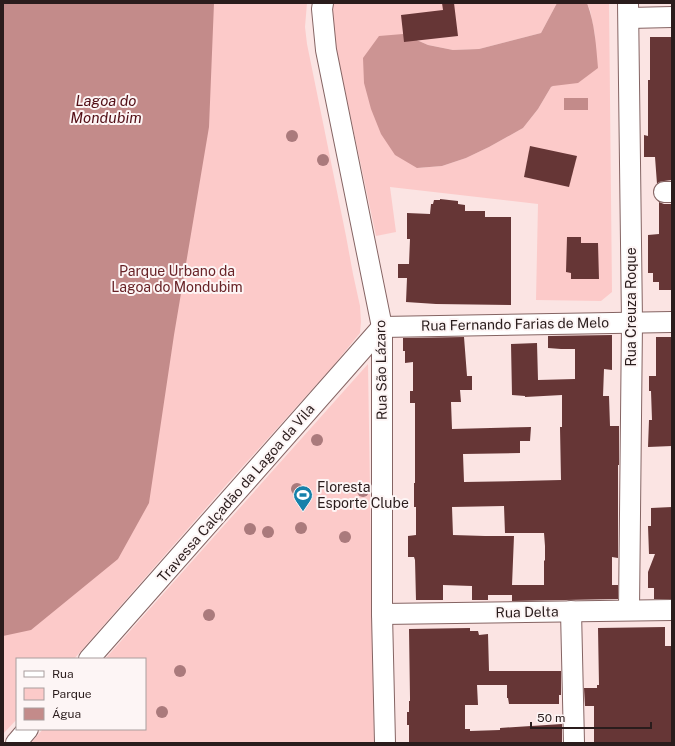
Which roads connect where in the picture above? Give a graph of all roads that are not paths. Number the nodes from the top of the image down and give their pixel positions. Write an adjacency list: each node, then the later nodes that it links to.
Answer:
1 (323, 3): 6 (street, Rua São Lázaro)
2 (629, 10): 3 (street); 4 (street, Rua Creuza Roque)
3 (672, 17)
4 (632, 322): 5 (street, Rua Fernando Farias de Melo); 6 (street, Rua Fernando Farias de Melo); 7 (street, Rua Creuza Roque)
5 (672, 322)
6 (382, 327): 10 (street, Rua São Lázaro); 11 (street, Travessa Calçadão da Lagoa da Vila)
7 (629, 610): 8 (street, Rua Delta); 9 (street, Rua Delta)
8 (672, 610)
9 (571, 611): 10 (street, Rua Delta); 15 (street)
10 (382, 614): 14 (street, Rua São Lázaro)
11 (91, 658)
12 (27, 730): 13 (street)
13 (16, 743)
14 (385, 743)
15 (574, 743)

